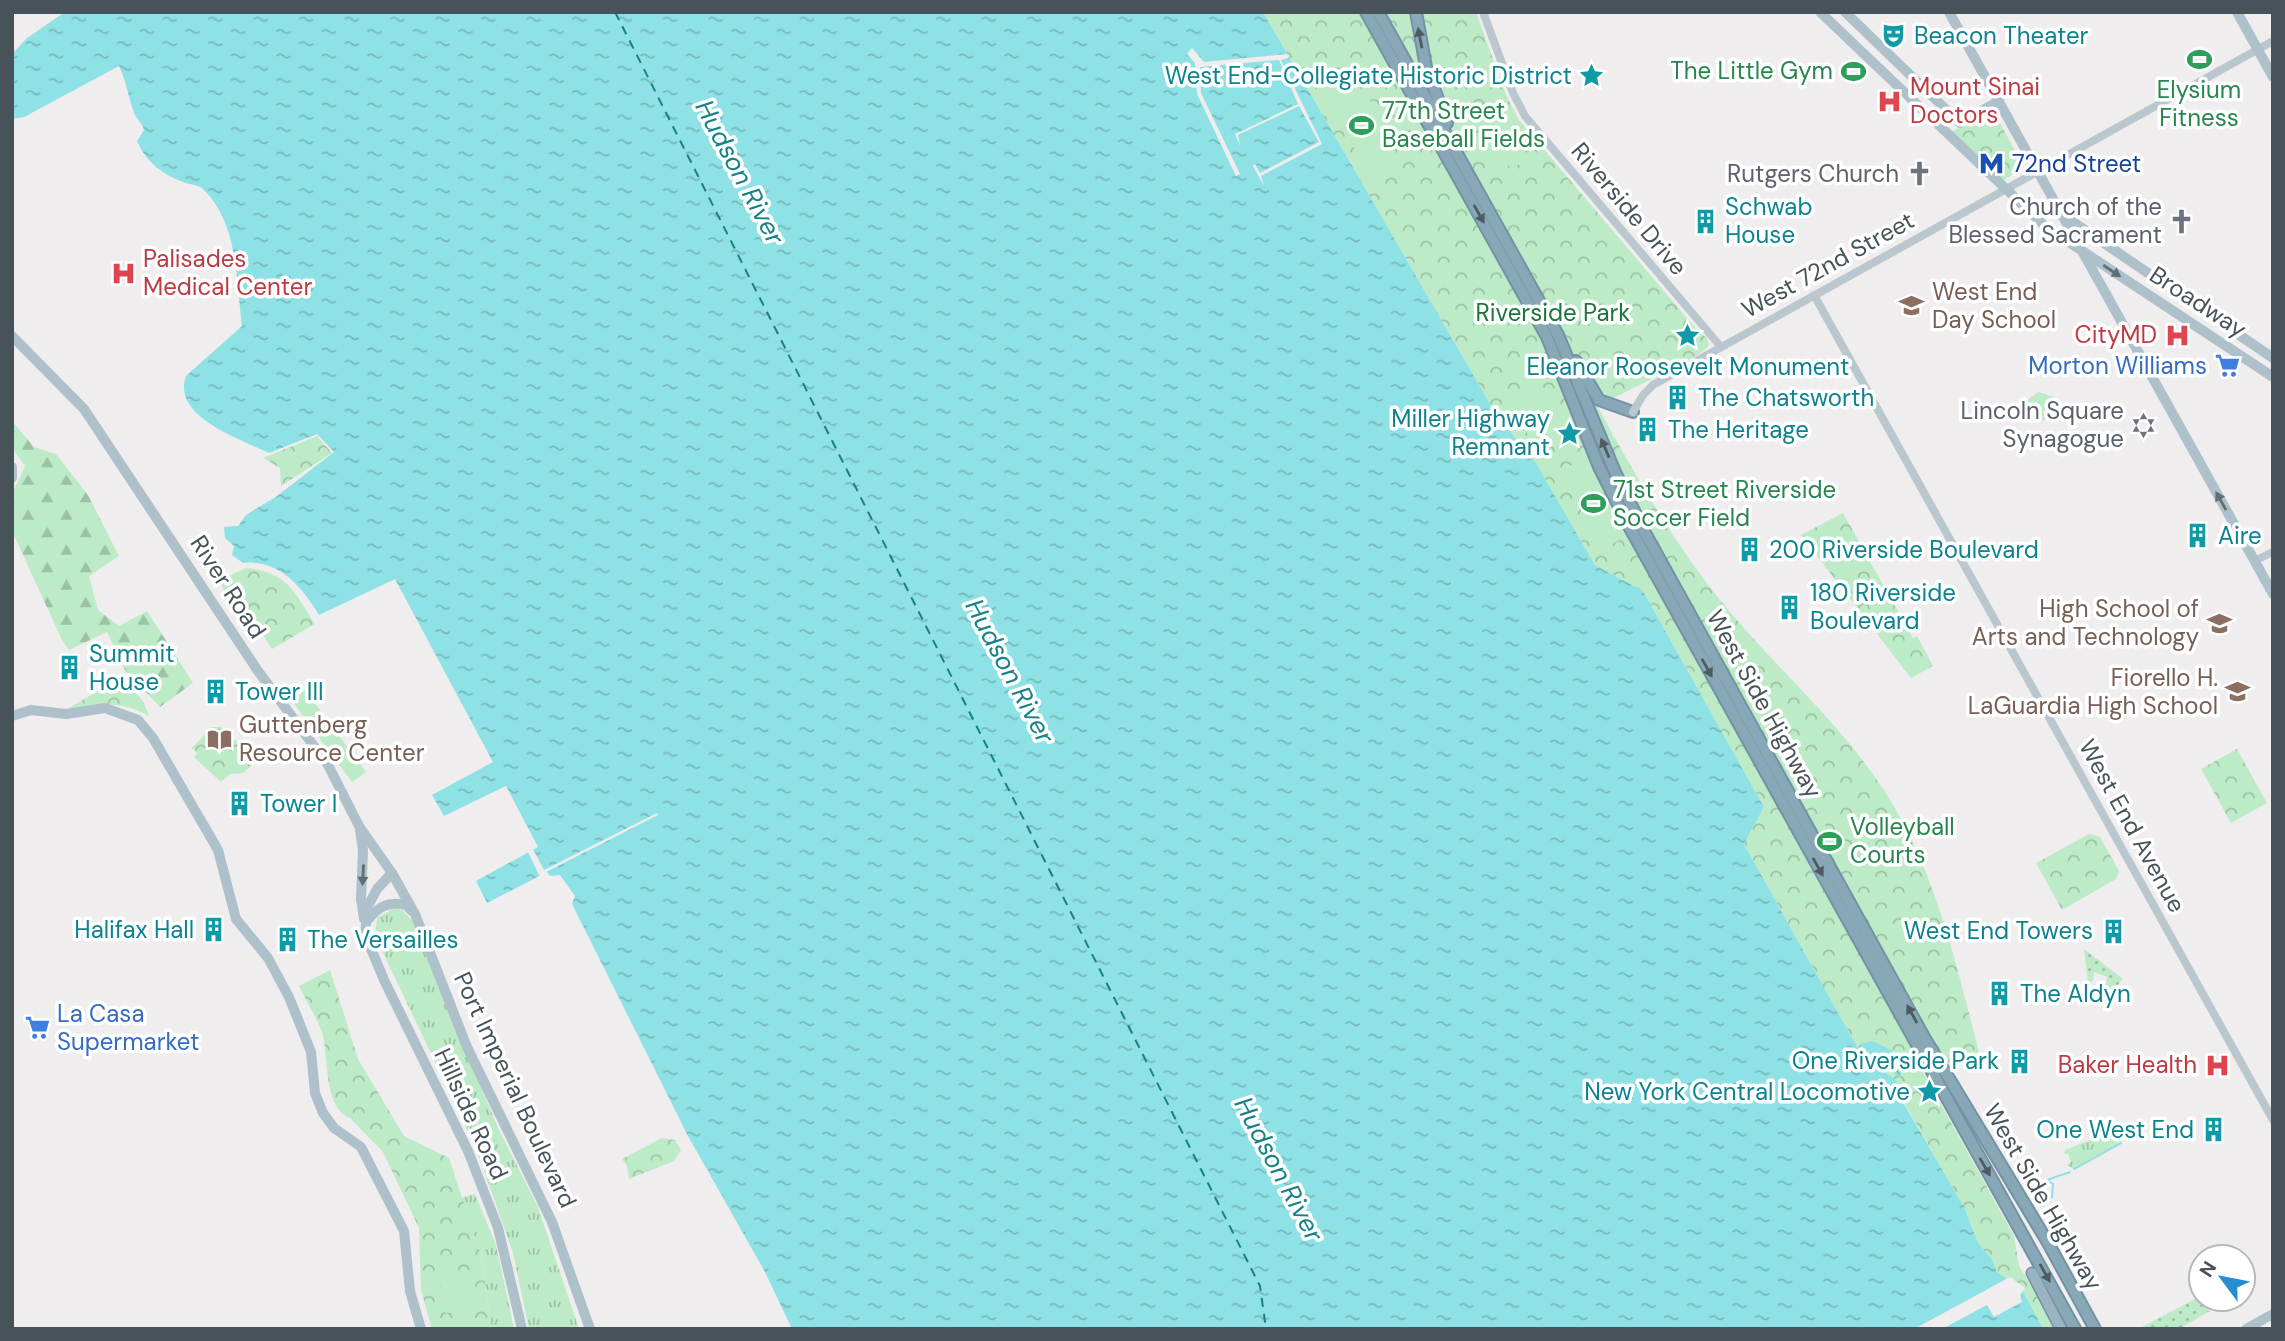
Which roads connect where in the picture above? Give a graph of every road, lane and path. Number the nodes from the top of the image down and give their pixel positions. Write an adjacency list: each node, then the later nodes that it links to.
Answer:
1 (1366, 12): 22 (highway, one-way to 22)
2 (1378, 12): 13 (highway)
3 (1416, 12): 13 (highway, one-way to 3)
4 (1483, 12): 20 (main road, Riverside Drive)
5 (1820, 12): 15 (main road, Broadway)
6 (1949, 12): 12 (main road)
7 (2237, 12): 10 (main road)
8 (1847, 13): 12 (main road)
9 (2273, 41): 10 (main road, West 72nd Street)
10 (2258, 49): 11 (main road); 14 (main road, West 72nd Street)
11 (2273, 77)
12 (1999, 101): 14 (main road)
13 (1456, 149): 22 (highway)
14 (2038, 171): 15 (main road, West 72nd Street); 16 (main road)
15 (2004, 190): 17 (main road, Broadway); 18 (main road, West 72nd Street)
16 (2063, 212): 17 (main road); 21 (main road, Broadway)
17 (2084, 252): 23 (main road, Broadway, one-way to 23); 28 (main road, one-way to 17)
18 (1814, 295): 20 (main road, West 72nd Street); 35 (main road, West End Avenue)
19 (12, 336): 31 (main road, River Road)
20 (1721, 347): 24 (main road, West 72nd Street, bridge)
21 (2273, 358)
22 (1567, 360): 24 (highway); 42 (highway, West Side Highway, one-way to 42); 43 (highway, West Side Highway, one-way to 22)
23 (2273, 377)
24 (1633, 412)
25 (12, 467): 26 (main road)
26 (12, 478)
27 (2273, 552): 28 (main road)
28 (2254, 561): 29 (main road)
29 (2273, 594)
30 (12, 716): 38 (main road)
31 (359, 826): 32 (main road, River Road); 34 (main road, Hillside Road, one-way to 34)
32 (393, 873): 33 (main road, Port Imperial Boulevard); 34 (main road)
33 (415, 914): 34 (main road); 40 (main road, Port Imperial Boulevard)
34 (365, 923): 39 (main road, Hillside Road)
35 (2273, 1120)
36 (2032, 1273): 41 (highway)
37 (2273, 1314): 44 (main road)
38 (421, 1329)
39 (522, 1329)
40 (590, 1329)
41 (2061, 1329)
42 (2075, 1329)
43 (2095, 1329)
44 (2246, 1329)

